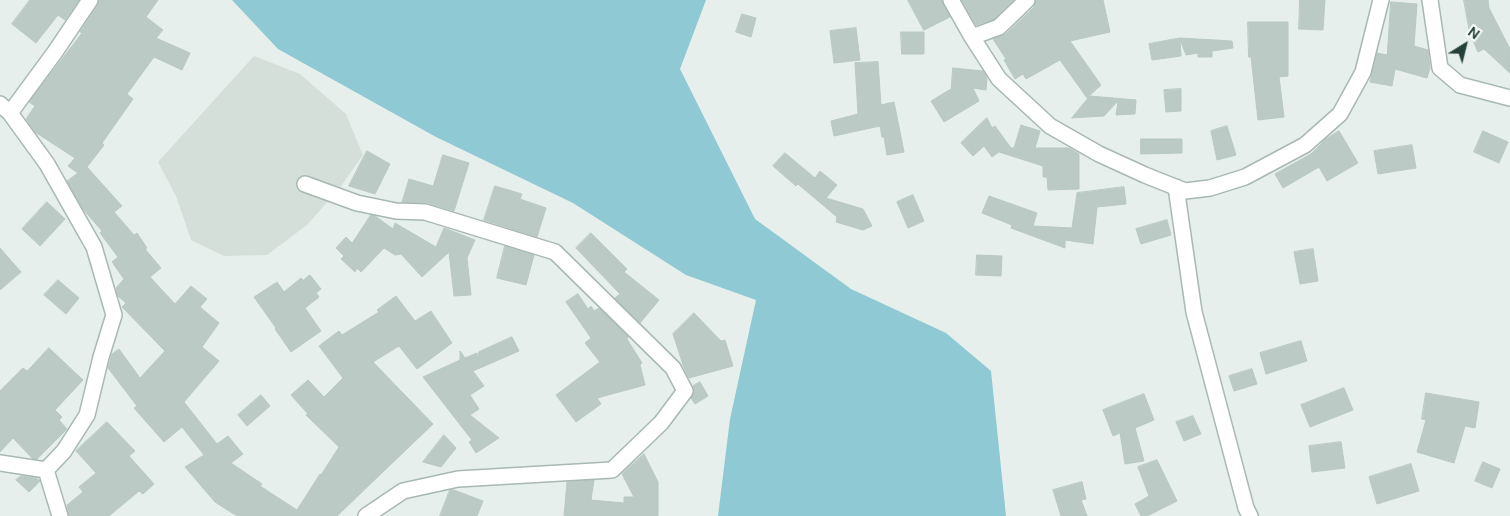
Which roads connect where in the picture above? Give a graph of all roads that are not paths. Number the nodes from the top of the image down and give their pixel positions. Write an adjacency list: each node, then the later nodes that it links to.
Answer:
1 (90, 0): 8 (street)
2 (950, 0): 6 (street)
3 (1028, 0): 6 (street)
4 (1381, 0): 10 (street)
5 (1430, 0): 7 (street)
6 (972, 37): 10 (street)
7 (1510, 98)
8 (5, 109): 12 (street)
9 (305, 184): 14 (street)
10 (1176, 187): 15 (street)
11 (0, 463): 12 (street)
12 (46, 470): 13 (street)
13 (60, 516)
14 (366, 516)
15 (1250, 516)

